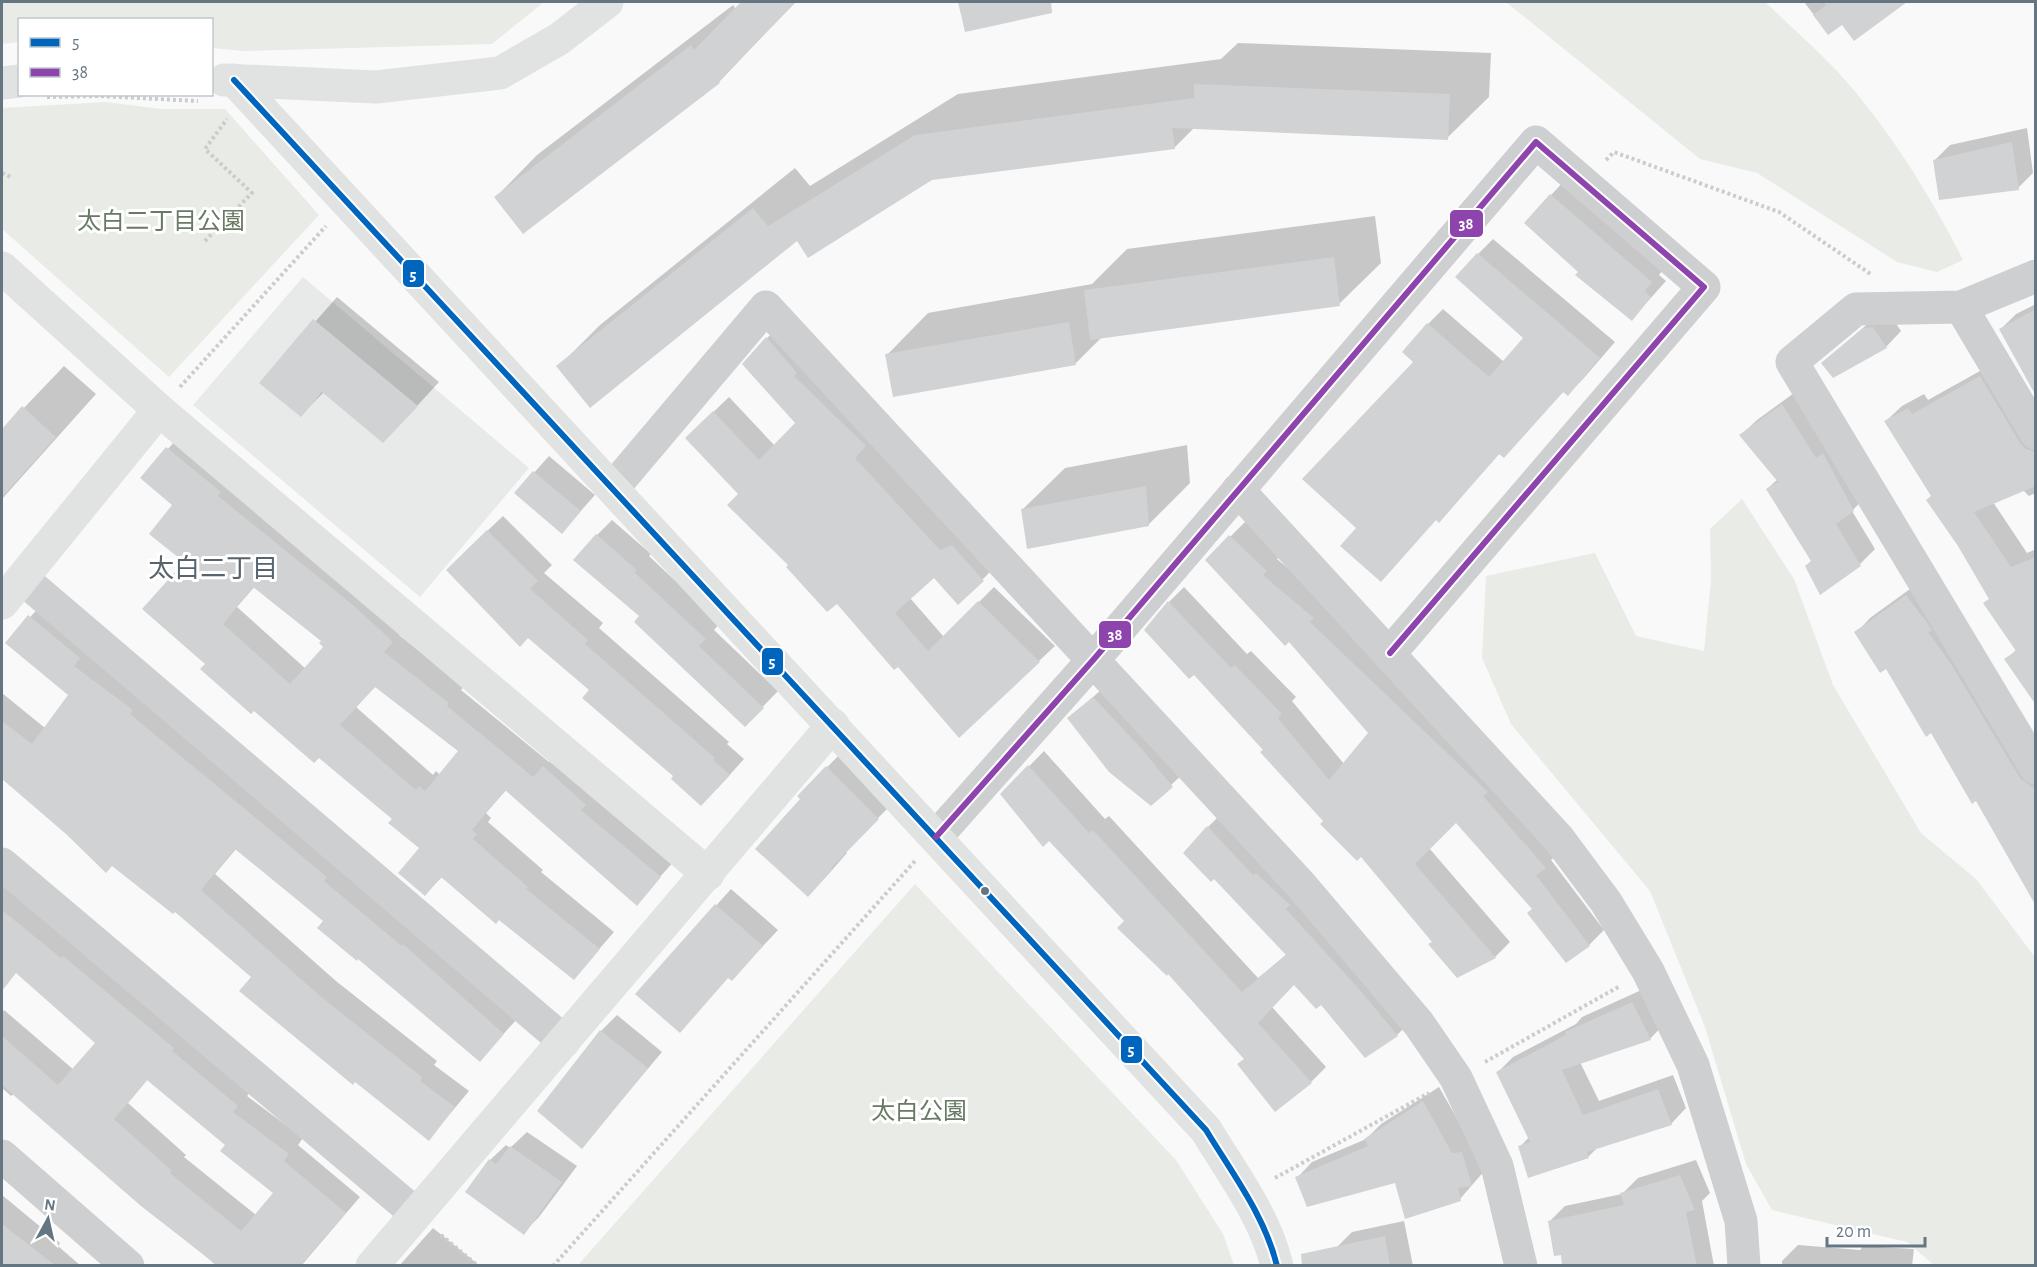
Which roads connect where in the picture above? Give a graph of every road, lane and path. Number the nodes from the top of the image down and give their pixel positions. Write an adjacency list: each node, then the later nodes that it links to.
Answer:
1 (607, 2): 4 (street)
2 (2, 84): 3 (street)
3 (18, 87)
4 (235, 90): 5 (path); 9 (street); 10 (path)
5 (213, 91)
6 (1614, 152): 14 (path)
7 (2, 173): 8 (path)
8 (14, 178)
9 (348, 202): 15 (path); 17 (street)
10 (205, 241)
11 (2, 268): 15 (street)
12 (2036, 276): 13 (street)
13 (1961, 307): 14 (street); 16 (street)
14 (1885, 309): 23 (street)
15 (159, 410): 19 (street); 26 (street)
16 (2036, 433)
17 (614, 488): 21 (street); 22 (street)
18 (1238, 490): 20 (street); 20 (street); 21 (street)
19 (12, 591): 27 (street)
20 (1390, 653): 36 (street)
21 (1094, 659): 24 (street); 35 (street)
22 (833, 725): 24 (street); 26 (street)
23 (2036, 768)
24 (936, 837): 33 (path); 34 (street)
25 (2, 864): 29 (street)
26 (708, 874): 27 (street)
27 (564, 1041): 29 (street)
28 (2, 1156): 30 (street)
29 (415, 1214): 31 (street); 32 (path)
30 (128, 1266)
31 (372, 1266)
32 (477, 1266)
33 (553, 1266)
34 (1276, 1266)
35 (1521, 1266)
36 (1744, 1266)

